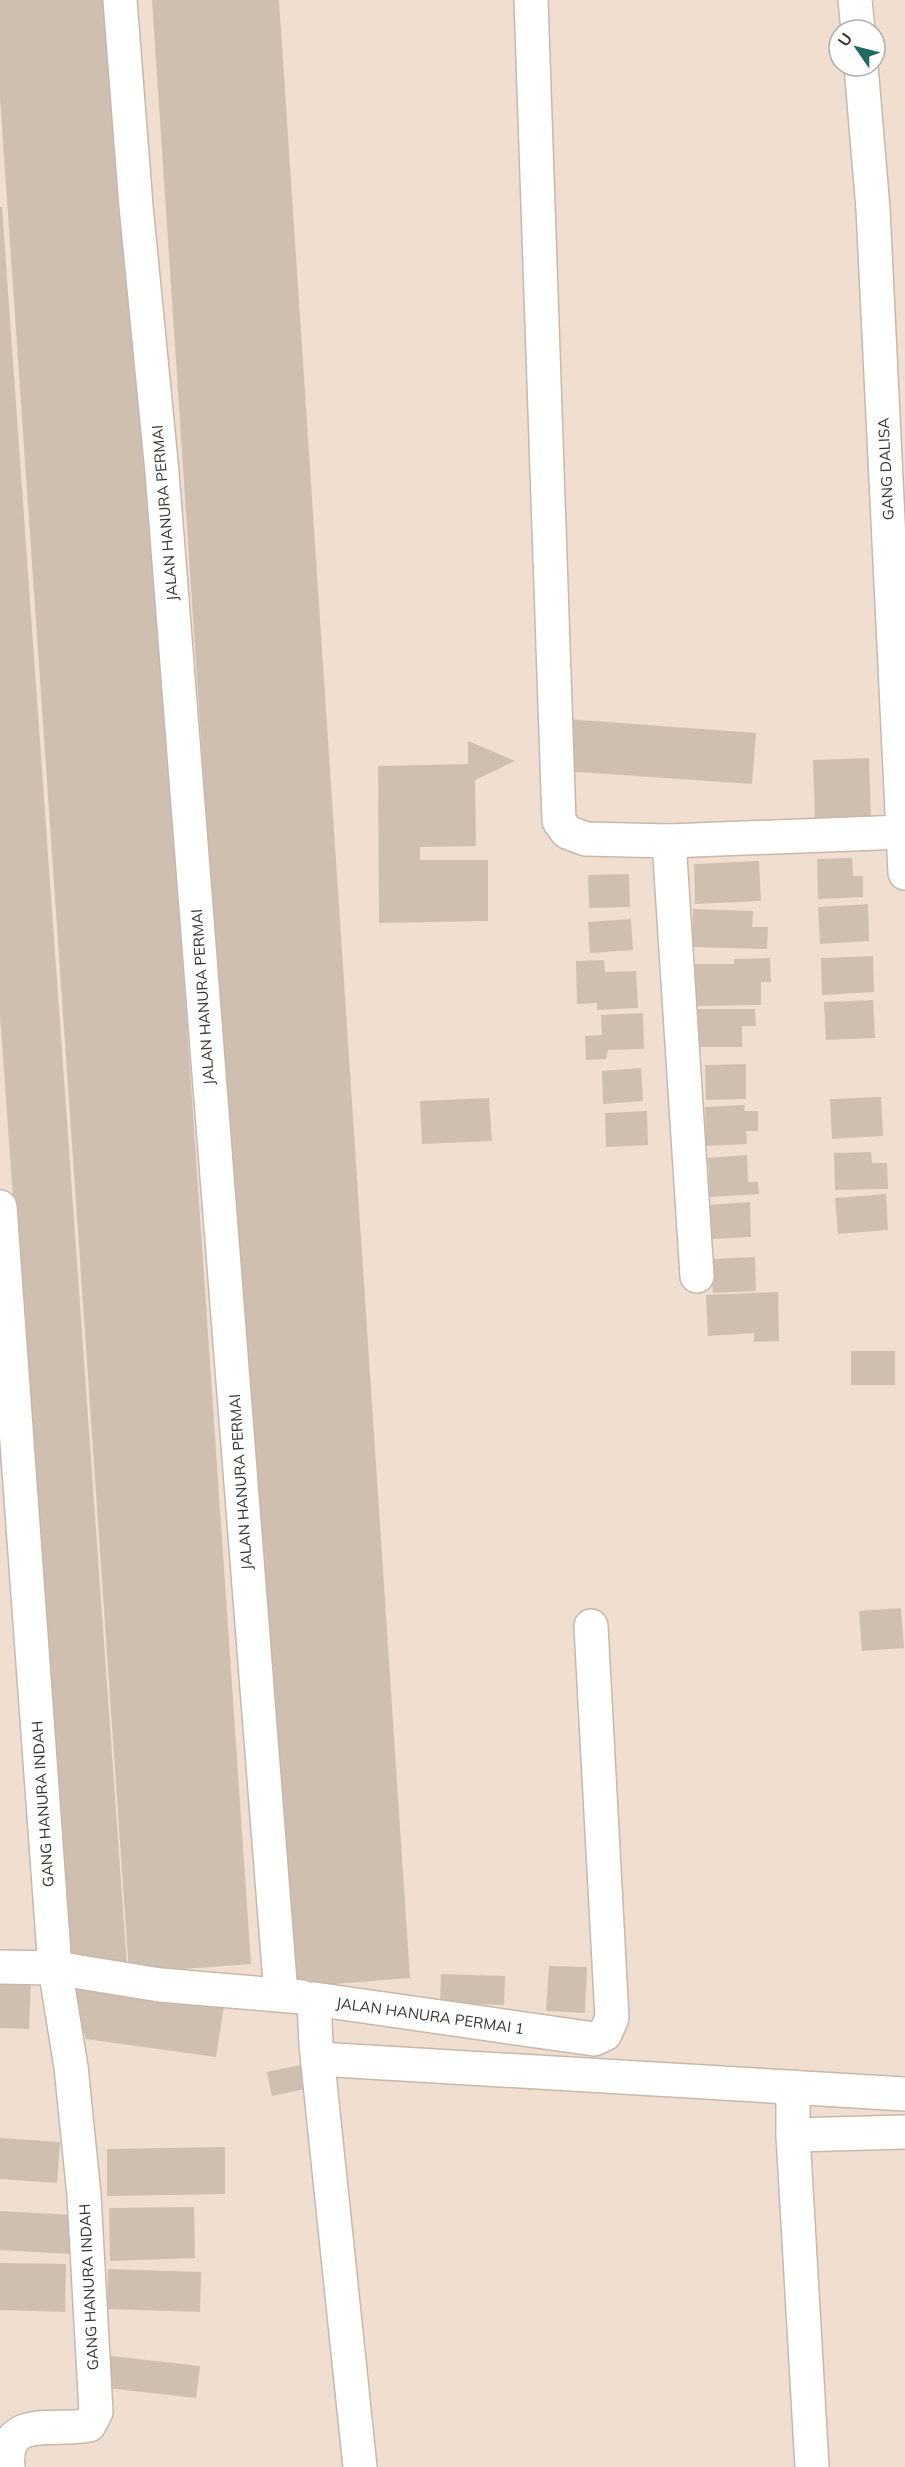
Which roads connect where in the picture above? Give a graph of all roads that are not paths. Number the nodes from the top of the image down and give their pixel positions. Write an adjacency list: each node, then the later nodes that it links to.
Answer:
1 (120, 0): 14 (street, JALAN HANURA PERMAI)
2 (531, 0): 7 (street)
3 (855, 0): 4 (street)
4 (857, 18)
5 (862, 78): 6 (street, GANG DALISA)
6 (903, 832): 7 (street); 8 (street, GANG DALISA)
7 (669, 841): 10 (street)
8 (905, 873)
9 (0, 1206): 13 (street, GANG HANURA INDAH)
10 (697, 1276)
11 (591, 1626): 15 (street, JALAN HANURA PERMAI 1)
12 (0, 1967): 13 (street)
13 (55, 1968): 14 (street); 21 (street, GANG HANURA INDAH)
14 (281, 1995): 15 (street)
15 (314, 1999): 16 (street, JALAN HANURA PERMAI 1)
16 (318, 2059): 17 (street); 22 (street, JALAN HANURA PERMAI 1)
17 (793, 2087): 18 (street); 20 (street)
18 (905, 2094)
19 (905, 2132): 20 (street)
20 (793, 2135): 23 (street)
21 (8, 2467)
22 (360, 2467)
23 (812, 2467)

